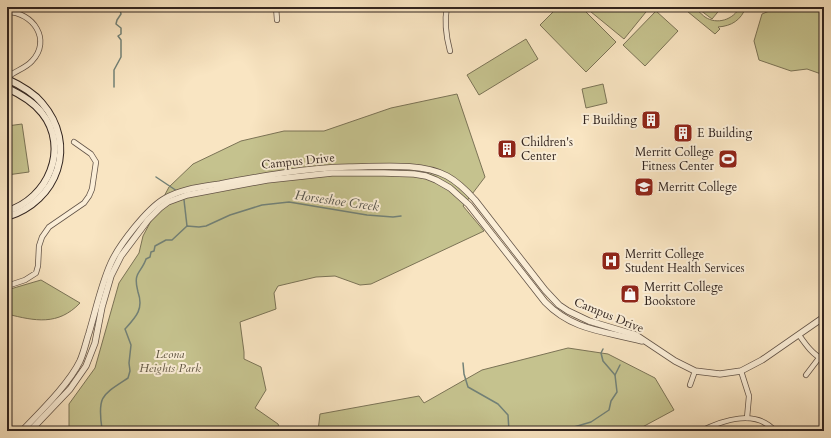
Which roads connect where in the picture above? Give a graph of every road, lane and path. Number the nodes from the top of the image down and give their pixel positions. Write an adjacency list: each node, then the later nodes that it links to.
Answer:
1 (276, 7): 4 (street)
2 (447, 7): 5 (street)
3 (7, 12): 6 (street)
4 (277, 20)
5 (450, 51)
6 (7, 79): 12 (main road)
7 (7, 88): 10 (main road)
8 (74, 142): 13 (street)
9 (207, 189): 11 (street, Campus Drive); 16 (street, Campus Drive); 16 (street, Campus Drive)
10 (7, 211)
11 (151, 212): 24 (street, Campus Drive); 25 (street, Campus Drive)
12 (7, 217)
13 (7, 286)
14 (824, 317): 15 (street, Campus Drive)
15 (799, 335): 17 (street); 20 (street, Campus Drive)
16 (646, 342): 19 (street, Campus Drive)
17 (819, 358): 18 (street); 21 (street)
18 (824, 360)
19 (695, 371): 20 (street, Campus Drive); 22 (street)
20 (741, 371): 23 (street)
21 (806, 375)
22 (690, 385)
23 (748, 418): 26 (street); 27 (street)
24 (22, 431)
25 (30, 431)
26 (701, 431)
27 (775, 431)

